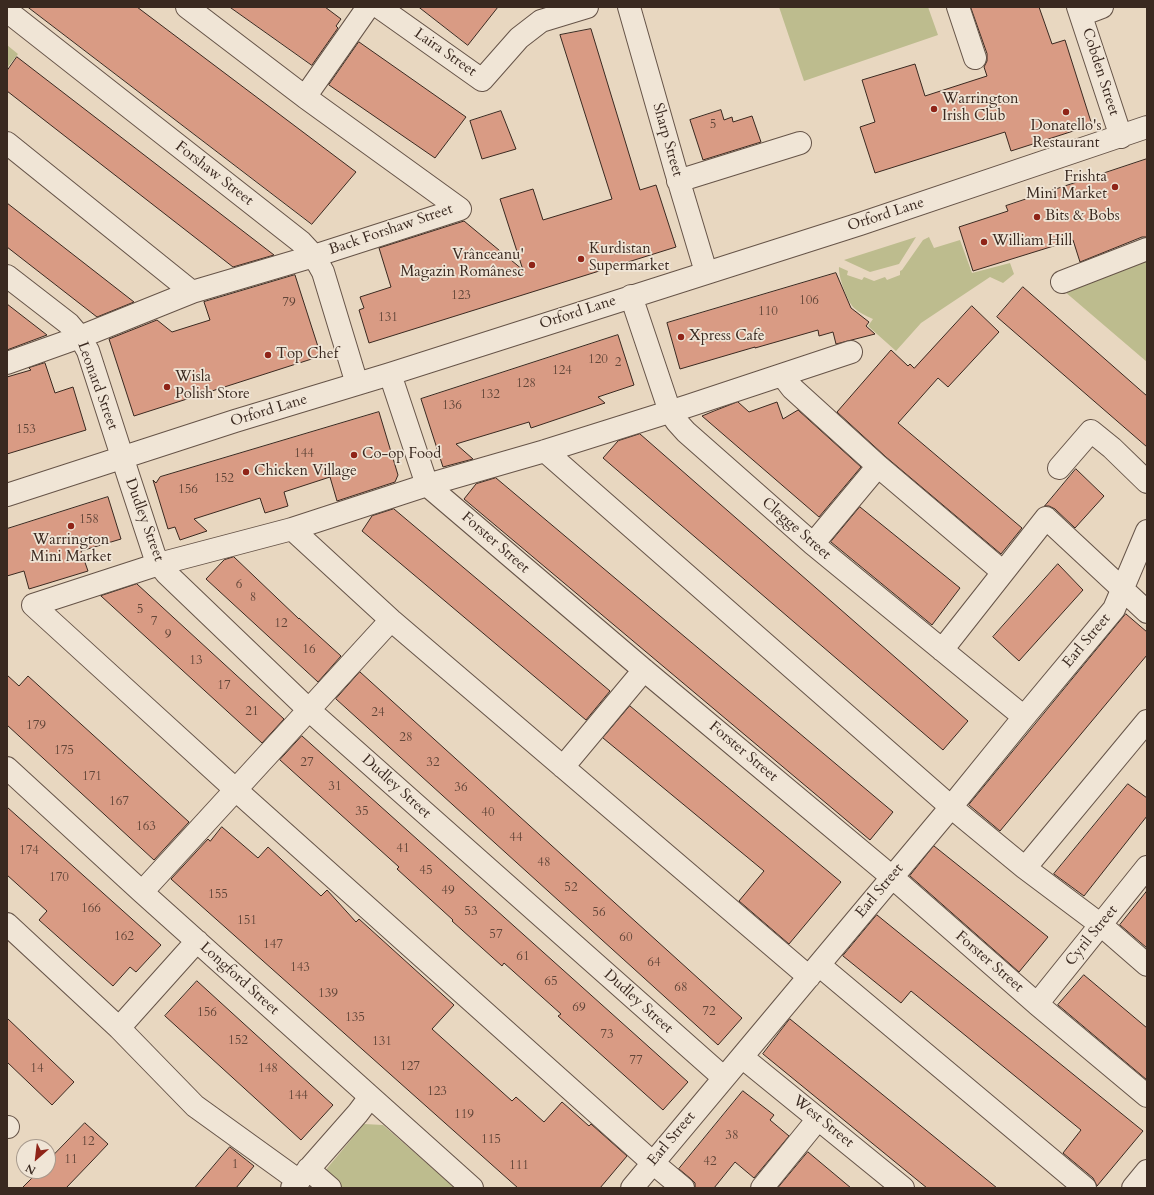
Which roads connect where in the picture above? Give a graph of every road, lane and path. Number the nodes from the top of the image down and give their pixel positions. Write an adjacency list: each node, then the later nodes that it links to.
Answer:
1 (186, 7): 12 (street, Back Forshaw Street)
2 (368, 7): 12 (street)
3 (378, 7): 10 (street, Laira Street)
4 (586, 7): 10 (street, Laira Street)
5 (629, 7): 17 (street, Sharp Street)
6 (958, 7): 11 (street)
7 (1102, 7): 9 (street)
8 (7, 11): 19 (street, Forshaw Street)
9 (1079, 11): 14 (street, Cobden Street)
10 (537, 14)
11 (975, 58)
12 (305, 97): 19 (street, Back Forshaw Street)
13 (1147, 127): 14 (street, Orford Lane)
14 (1121, 137): 20 (street, Orford Lane)
15 (7, 143): 23 (street)
16 (800, 143): 17 (street)
17 (678, 181): 20 (street, Sharp Street)
18 (1147, 249): 22 (street)
19 (314, 256): 23 (street, Back Forshaw Street); 30 (street, Forshaw Street)
20 (706, 272): 24 (street, Orford Lane)
21 (7, 276): 25 (street, Leonard Street)
22 (1062, 282)
23 (192, 292): 25 (street, Back Forshaw Street)
24 (631, 296): 28 (street, Orford Lane); 31 (street, Clegge Street)
25 (80, 337): 27 (street, Back Forshaw Street); 33 (street, Leonard Street)
26 (851, 352): 29 (street)
27 (7, 362)
28 (390, 374): 30 (street, Orford Lane); 37 (street)
29 (782, 375): 31 (street); 34 (street)
30 (357, 384): 33 (street, Orford Lane)
31 (670, 412): 32 (street); 41 (street, Clegge Street)
32 (545, 451): 37 (street); 55 (street)
33 (122, 458): 38 (street, Orford Lane); 42 (street, Dudley Street)
34 (878, 466): 41 (street); 43 (street)
35 (1059, 468): 36 (street)
36 (1147, 482)
37 (427, 485): 39 (street); 48 (street, Forster Street)
38 (7, 495)
39 (292, 529): 42 (street); 46 (street)
40 (1147, 531): 44 (street, Earl Street)
41 (813, 544): 47 (street, Clegge Street)
42 (159, 564): 49 (street, Dudley Street); 54 (street)
43 (1003, 572): 44 (street); 47 (street)
44 (1123, 590): 45 (street); 50 (street, Earl Street)
45 (1147, 612)
46 (391, 620): 49 (street); 52 (street)
47 (942, 650): 50 (street, Clegge Street)
48 (644, 670): 52 (street); 58 (street, Forster Street)
49 (309, 710): 54 (street); 68 (street, Dudley Street)
50 (1024, 717): 55 (street, Earl Street)
51 (1147, 721): 57 (street)
52 (563, 767): 64 (street)
53 (7, 768): 59 (street, Longford Street)
54 (236, 790): 59 (street); 72 (street)
55 (951, 807): 57 (street); 58 (street, Earl Street)
56 (1147, 867): 61 (street, Cyril Street)
57 (1025, 868): 61 (street)
58 (892, 877): 64 (street, Earl Street); 65 (street, Forster Street)
59 (142, 892): 62 (street, Longford Street)
60 (7, 924): 66 (street)
61 (1101, 926): 63 (street); 65 (street, Cyril Street)
62 (197, 941): 66 (street); 70 (street, Longford Street)
63 (1147, 965)
64 (814, 971): 67 (street, Earl Street); 81 (street)
65 (1037, 1004): 69 (street, Forster Street)
66 (119, 1028): 74 (street)
67 (742, 1056): 68 (street, Earl Street); 71 (street, West Street)
68 (724, 1078): 72 (street, Earl Street)
69 (1147, 1096)
70 (370, 1097): 74 (street); 76 (street, Longford Street)
71 (818, 1118): 79 (street); 80 (street, West Street)
72 (653, 1163): 77 (street, Earl Street); 78 (street)
73 (1147, 1171): 82 (street)
74 (300, 1179): 75 (street)
75 (330, 1188)
76 (472, 1188)
77 (632, 1188)
78 (683, 1188)
79 (762, 1188)
80 (903, 1188)
81 (1085, 1188)
82 (1133, 1188)

